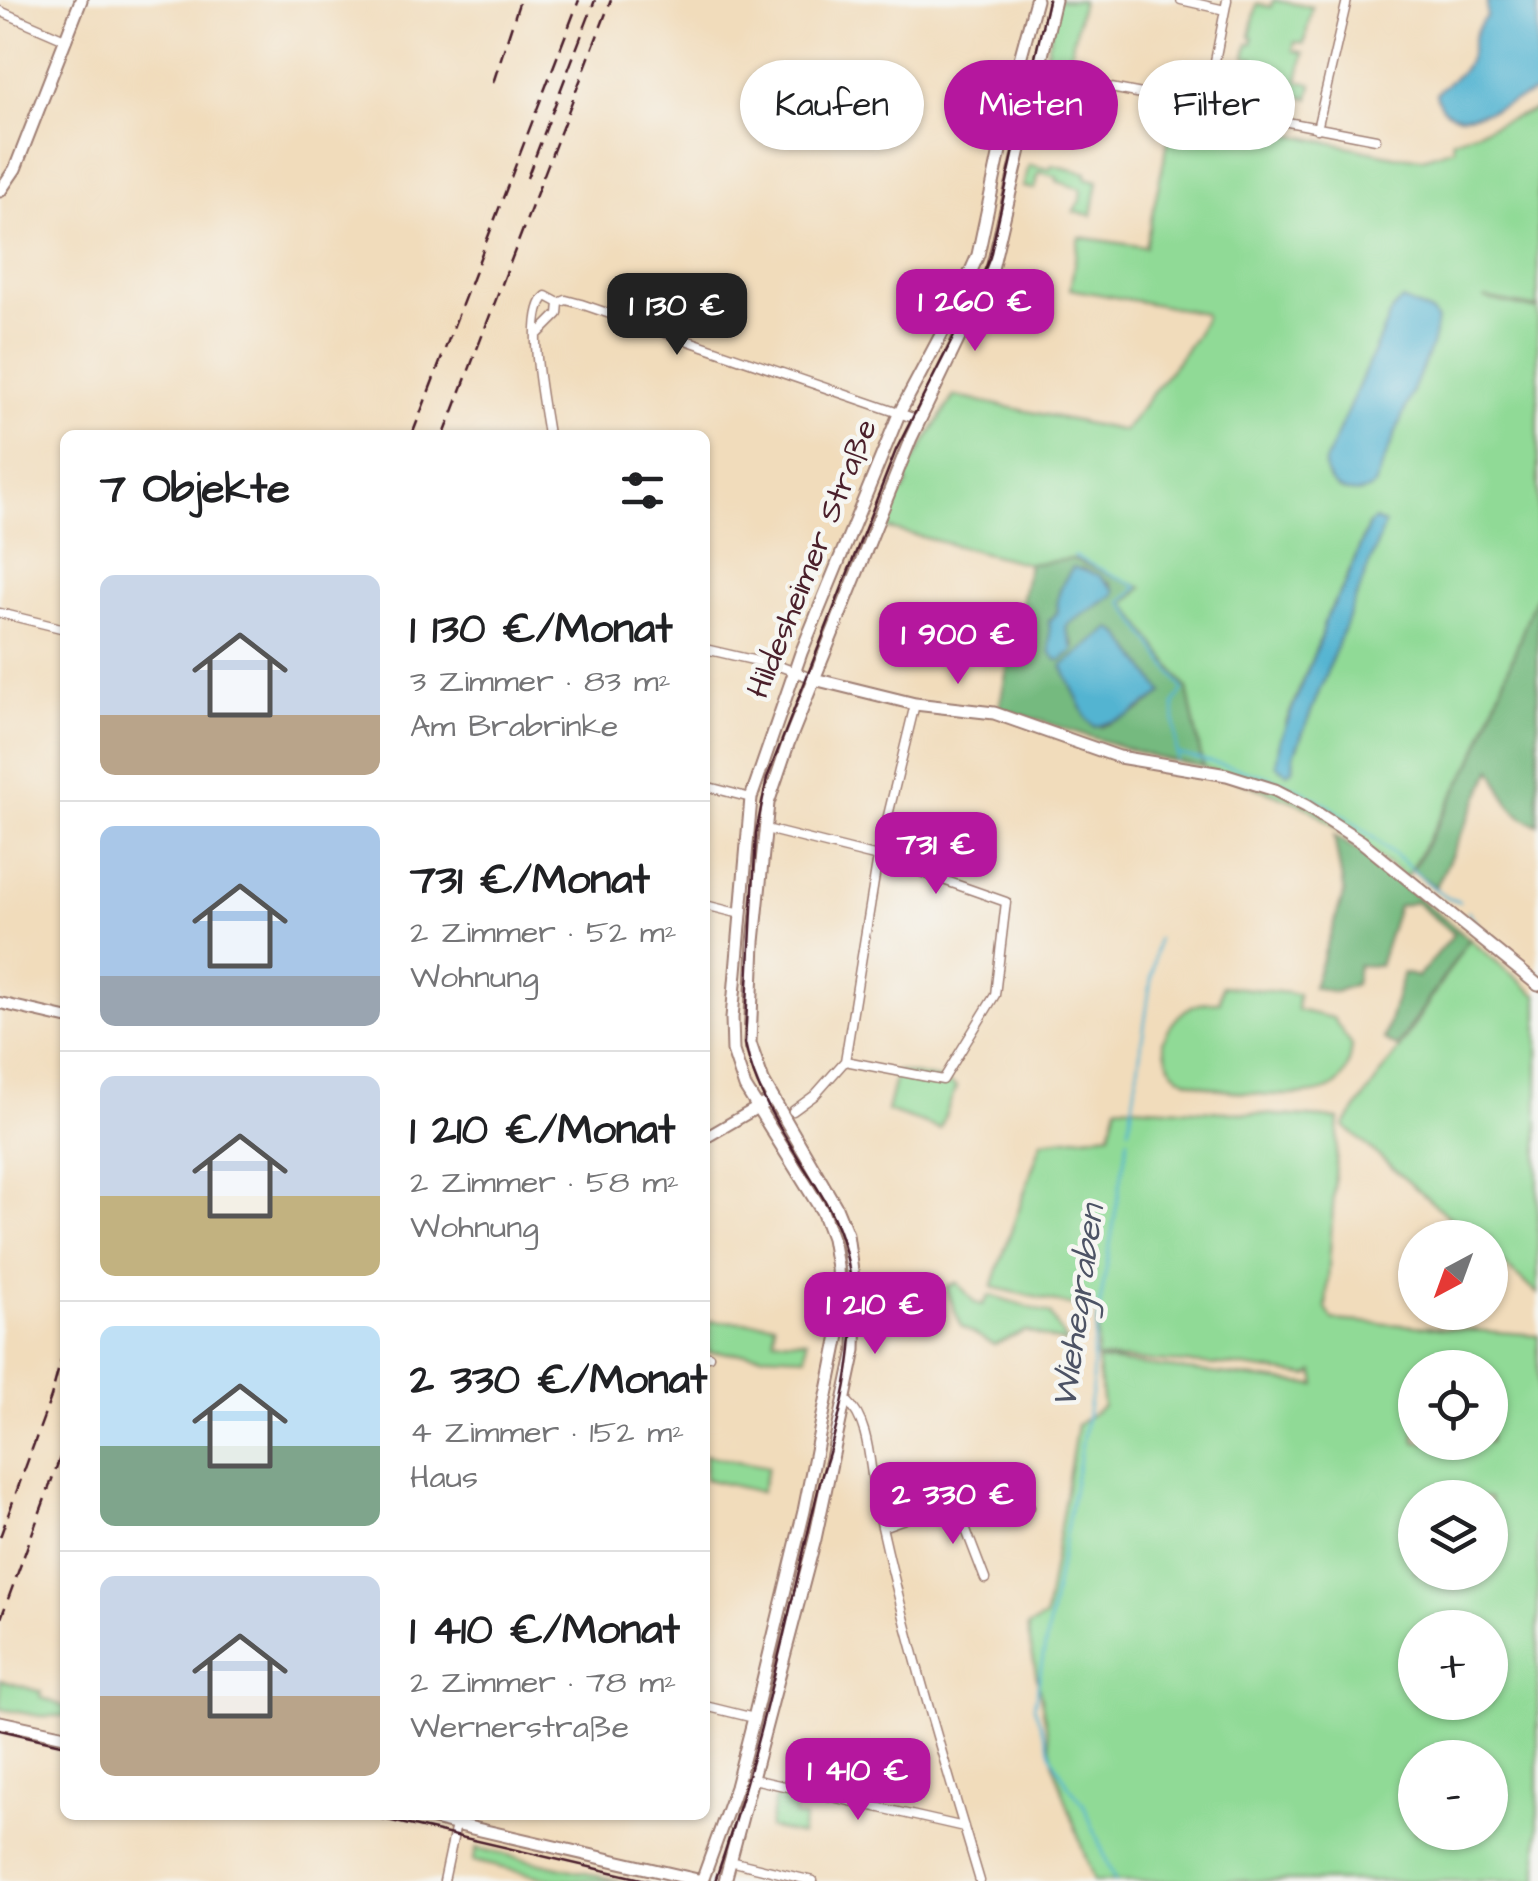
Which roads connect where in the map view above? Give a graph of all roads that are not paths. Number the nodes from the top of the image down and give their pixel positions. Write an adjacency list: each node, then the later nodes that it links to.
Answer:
1 (82, 0): 9 (main road)
2 (1036, 0): 10 (main road, Hildesheimer Straße)
3 (1056, 0): 11 (main road, Hildesheimer Straße)
4 (1181, 0): 6 (street)
5 (1346, 0): 14 (street)
6 (1206, 3): 7 (street)
7 (1226, 5): 12 (street)
8 (0, 11): 9 (street)
9 (66, 40): 18 (main road)
10 (1020, 60)
11 (1043, 60)
12 (1215, 60)
13 (1295, 125): 14 (street)
14 (1317, 129): 15 (street)
15 (1376, 139)
16 (1000, 150): 21 (main road, Hildesheimer Straße)
17 (1021, 150): 22 (main road, Hildesheimer Straße)
18 (0, 191)
19 (559, 303): 20 (street); 20 (street); 21 (street)
20 (538, 334): 23 (street)
21 (899, 414): 22 (street); 27 (main road, Hildesheimer Straße)
22 (920, 420): 28 (main road, Hildesheimer Straße)
23 (547, 430)
24 (0, 613): 25 (street)
25 (60, 628)
26 (710, 650): 27 (street)
27 (794, 672): 28 (street); 31 (main road, Hildesheimer Straße)
28 (814, 679): 29 (main road); 32 (main road, Hildesheimer Straße)
29 (916, 704): 33 (street); 36 (main road)
30 (710, 787): 31 (street)
31 (752, 798): 35 (main road, Hildesheimer Straße)
32 (766, 829): 33 (street); 40 (main road, Hildesheimer Straße)
33 (878, 857): 39 (street); 39 (street)
34 (710, 906): 35 (street)
35 (742, 914): 41 (main road, Hildesheimer Straße)
36 (1538, 986)
37 (0, 1003): 38 (street)
38 (60, 1017)
39 (845, 1061): 42 (street)
40 (772, 1098): 41 (street); 44 (main road, Hildesheimer Straße)
41 (758, 1107): 43 (street); 50 (main road, Hildesheimer Straße)
42 (793, 1110)
43 (710, 1135)
44 (847, 1401): 47 (street); 53 (main road, Hildesheimer Straße)
45 (955, 1502): 46 (street); 47 (street); 48 (street)
46 (1030, 1507)
47 (882, 1527): 55 (street)
48 (985, 1579)
49 (710, 1707): 50 (street)
50 (754, 1718): 58 (main road, Hildesheimer Straße)
51 (0, 1722): 52 (main road)
52 (60, 1735)
53 (753, 1779): 55 (street); 56 (main road, Hildesheimer Straße)
54 (457, 1820): 57 (street); 58 (main road)
55 (964, 1827): 61 (street)
56 (730, 1861): 59 (main road, Hildesheimer Straße); 60 (street)
57 (444, 1881)
58 (702, 1881)
59 (726, 1881)
60 (813, 1881)
61 (980, 1881)

